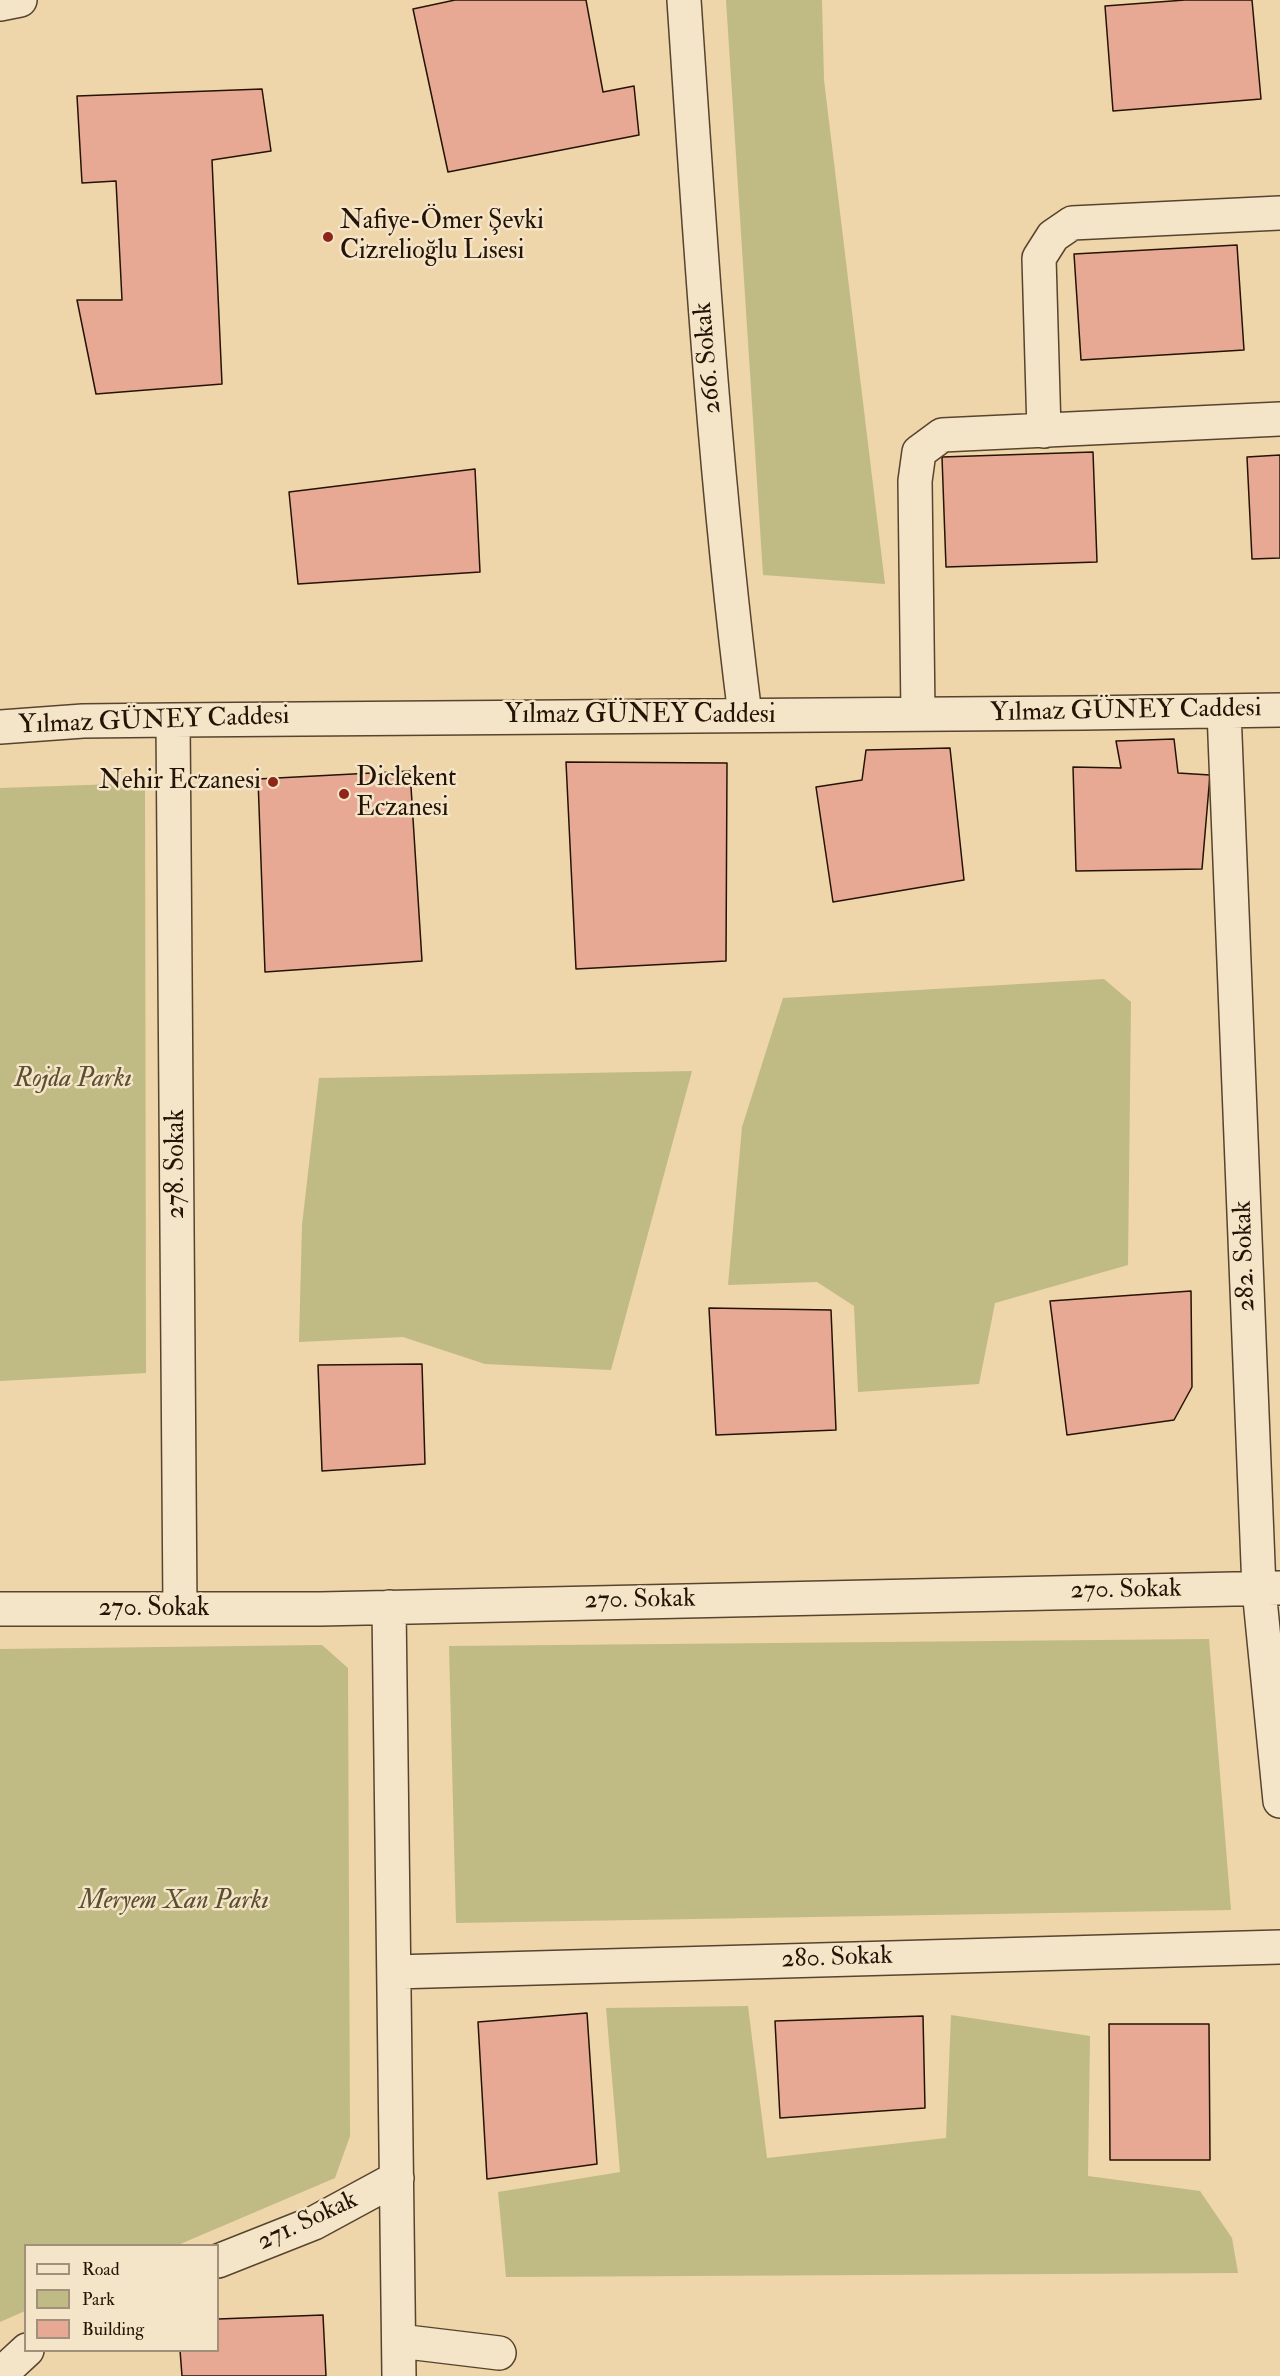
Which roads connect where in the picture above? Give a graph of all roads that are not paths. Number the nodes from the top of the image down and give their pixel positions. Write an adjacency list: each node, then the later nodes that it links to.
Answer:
1 (20, 0): 3 (street)
2 (684, 0): 10 (street, 266. Sokak)
3 (0, 4)
4 (1280, 213): 6 (street)
5 (1280, 419): 6 (street)
6 (1044, 431): 9 (street)
7 (1280, 710): 8 (street, Yılmaz GÜNEY Caddesi)
8 (1224, 711): 9 (street, Yılmaz GÜNEY Caddesi); 13 (street, 282. Sokak)
9 (918, 714): 10 (street, Yılmaz GÜNEY Caddesi)
10 (745, 715): 11 (street, Yılmaz GÜNEY Caddesi)
11 (173, 720): 12 (street, Yılmaz GÜNEY Caddesi); 16 (street, 278. Sokak)
12 (0, 727)
13 (1270, 1589): 14 (street, 270. Sokak); 17 (street, 282. Sokak)
14 (389, 1607): 16 (street, 270. Sokak); 19 (street)
15 (0, 1609): 16 (street, 270. Sokak)
16 (180, 1609)
17 (1280, 1801)
18 (1280, 1947): 19 (street, 280. Sokak)
19 (394, 1972): 20 (street)
20 (397, 2178): 21 (street, 271. Sokak); 22 (street)
21 (219, 2261)
22 (399, 2341): 24 (street); 26 (street)
23 (25, 2352): 25 (street)
24 (499, 2354)
25 (0, 2375)
26 (399, 2376)

